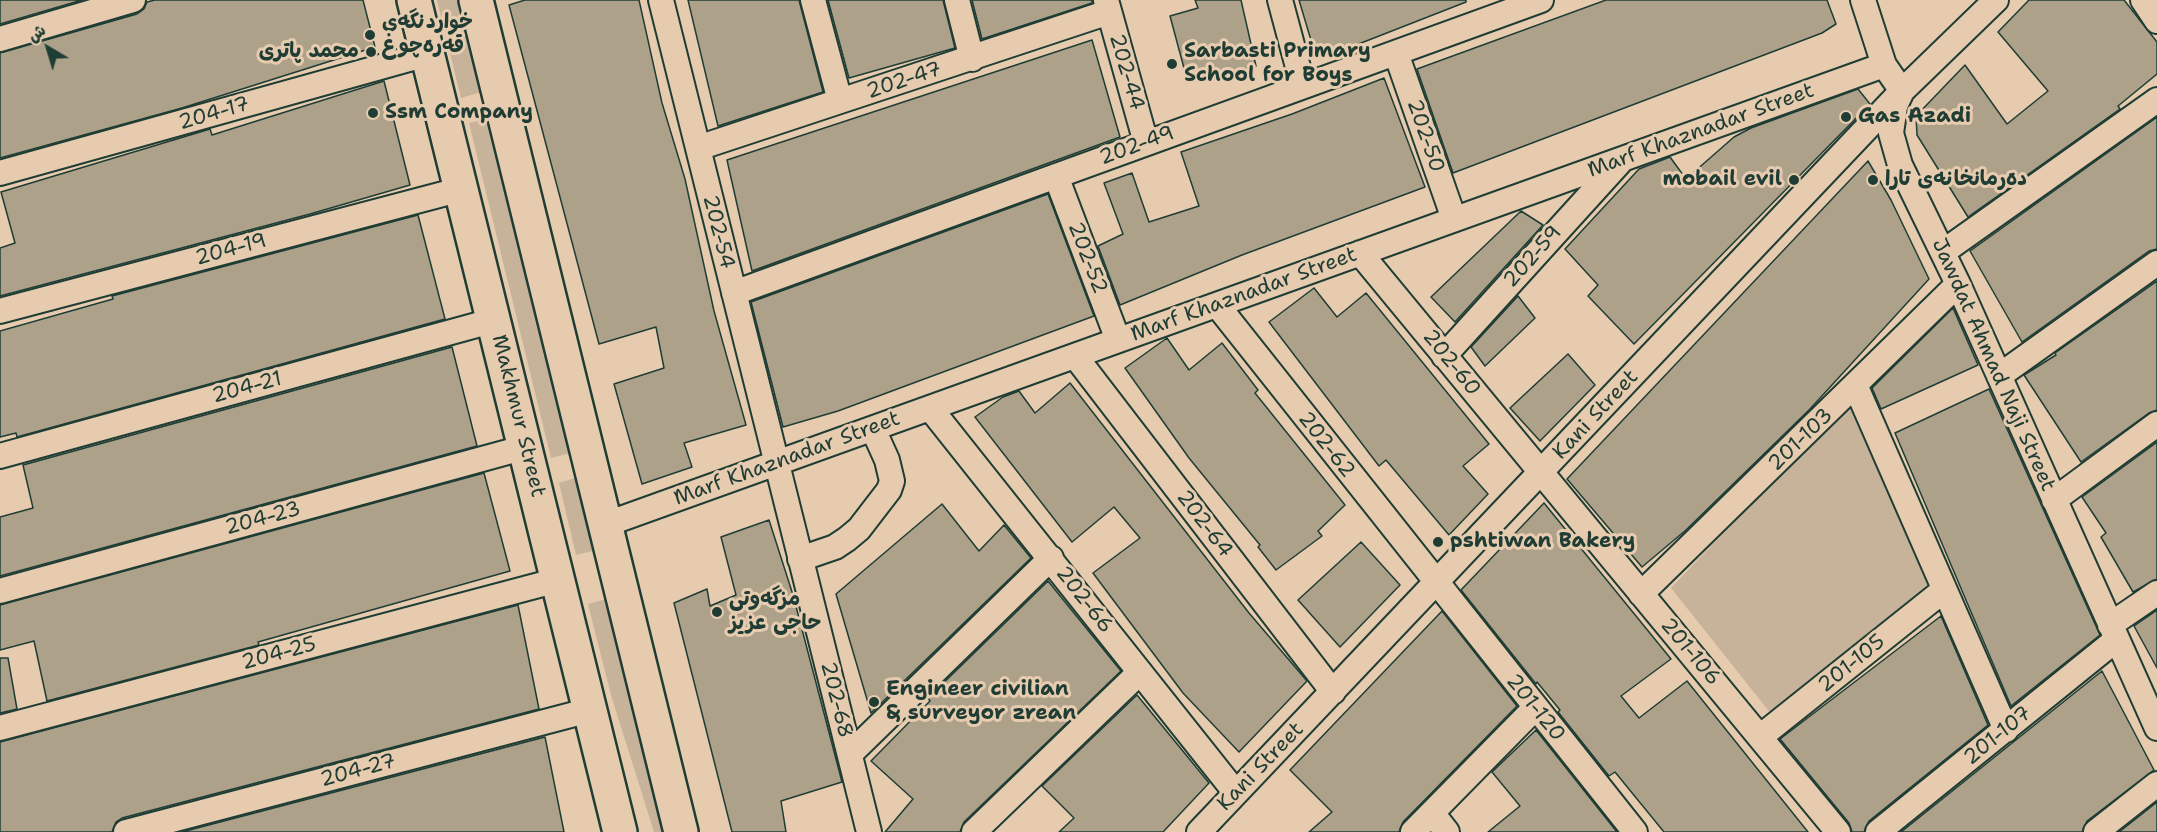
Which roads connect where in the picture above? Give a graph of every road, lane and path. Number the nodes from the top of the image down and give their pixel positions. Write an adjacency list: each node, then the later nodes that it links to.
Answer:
1 (133, 0): 14 (street)
2 (414, 0): 16 (highway, Makhmur Street)
3 (476, 0): 51 (highway)
4 (661, 0): 24 (street, 202-54)
5 (813, 0): 22 (street)
6 (957, 0): 17 (street)
7 (1280, 0): 19 (street)
8 (1541, 0): 15 (street, 202-49)
9 (1863, 0): 18 (street)
10 (1996, 0): 20 (street, Kani Street)
11 (2143, 0): 13 (street)
12 (1107, 6): 17 (street, 202-47); 23 (street, 202-44)
13 (2157, 21)
14 (0, 39)
15 (1396, 53): 19 (street, 202-49); 29 (street, 202-50)
16 (428, 54): 26 (street, 204-17); 28 (highway, Makhmur Street)
17 (972, 59): 22 (street, 202-47)
18 (1884, 65): 20 (street); 25 (street, Marf Khaznadar Street)
19 (1303, 86): 23 (street, 202-49)
20 (1902, 91): 30 (street, Jawdat Ahmad Naji Street); 49 (street, Kani Street)
21 (2157, 100): 30 (street)
22 (840, 101): 24 (street, 202-47)
23 (1146, 143): 27 (street, 202-49)
24 (698, 148): 34 (street, 202-54)
25 (1622, 159): 29 (street, Marf Khaznadar Street); 40 (street, 202-59)
26 (0, 173)
27 (1056, 176): 34 (street, 202-49); 38 (street, 202-52)
28 (462, 189): 36 (street, 204-19); 37 (highway, Makhmur Street)
29 (1454, 219): 31 (street, Marf Khaznadar Street)
30 (1942, 252): 33 (street, Jawdat Ahmad Naji Street)
31 (1360, 253): 35 (street, Marf Khaznadar Street); 40 (street, 202-60)
32 (2157, 263): 41 (street)
33 (1958, 284): 41 (street, Jawdat Ahmad Naji Street); 42 (street, 201-103)
34 (734, 293): 48 (street, 202-54)
35 (1216, 305): 38 (street, Marf Khaznadar Street); 55 (street, 202-62)
36 (0, 311)
37 (495, 320): 46 (highway, Makhmur Street); 47 (street, 204-21)
38 (1118, 340): 39 (street, Marf Khaznadar Street)
39 (1075, 356): 43 (street, Marf Khaznadar Street); 62 (street, 202-64)
40 (1444, 356): 49 (street, 202-60)
41 (1999, 376): 50 (street, Jawdat Ahmad Naji Street)
42 (1856, 387): 56 (street); 59 (street, 201-103)
43 (930, 408): 45 (street, Marf Khaznadar Street); 52 (street, 202-66)
44 (2157, 424): 50 (street)
45 (873, 429): 48 (street, Marf Khaznadar Street); 53 (street)
46 (526, 447): 54 (highway, Makhmur Street); 57 (street, 204-23)
47 (0, 456)
48 (776, 463): 51 (street, Marf Khaznadar Street); 53 (street, 202-68)
49 (1541, 473): 55 (street, Kani Street); 59 (street, 201-106)
50 (2054, 500): 60 (street, Jawdat Ahmad Naji Street)
51 (604, 525): 75 (highway)
52 (1051, 558): 61 (street, 202-66); 69 (street)
53 (800, 559): 69 (street, 202-68)
54 (558, 580): 64 (highway, Makhmur Street); 65 (street, 204-25)
55 (1435, 584): 62 (street, Kani Street); 63 (street, 201-120)
56 (1944, 590): 67 (street); 68 (street, 201-105)
57 (0, 591)
58 (2157, 592): 60 (street, 201-107)
59 (1641, 594): 68 (street, 201-106)
60 (2114, 632): 66 (street, Jawdat Ahmad Naji Street); 67 (street, 201-107)
61 (1140, 672): 71 (street, 202-66); 77 (street)
62 (1333, 692): 71 (street, Kani Street)
63 (1535, 708): 72 (street); 81 (street, 201-120)
64 (590, 710): 73 (street, 204-27); 74 (highway, Makhmur Street)
65 (0, 728)
66 (2157, 728)
67 (2006, 730): 83 (street, 201-107)
68 (1760, 737): 82 (street, 201-106)
69 (850, 754): 76 (street, 202-68)
70 (2157, 784): 84 (street)
71 (1236, 793): 78 (street, Kani Street)
72 (1432, 813): 79 (street); 80 (street)
73 (126, 832)
74 (620, 832)
75 (681, 832)
76 (869, 832)
77 (974, 832)
78 (1199, 832)
79 (1413, 832)
80 (1447, 832)
81 (1635, 832)
82 (1838, 832)
83 (1878, 832)
84 (2096, 832)

